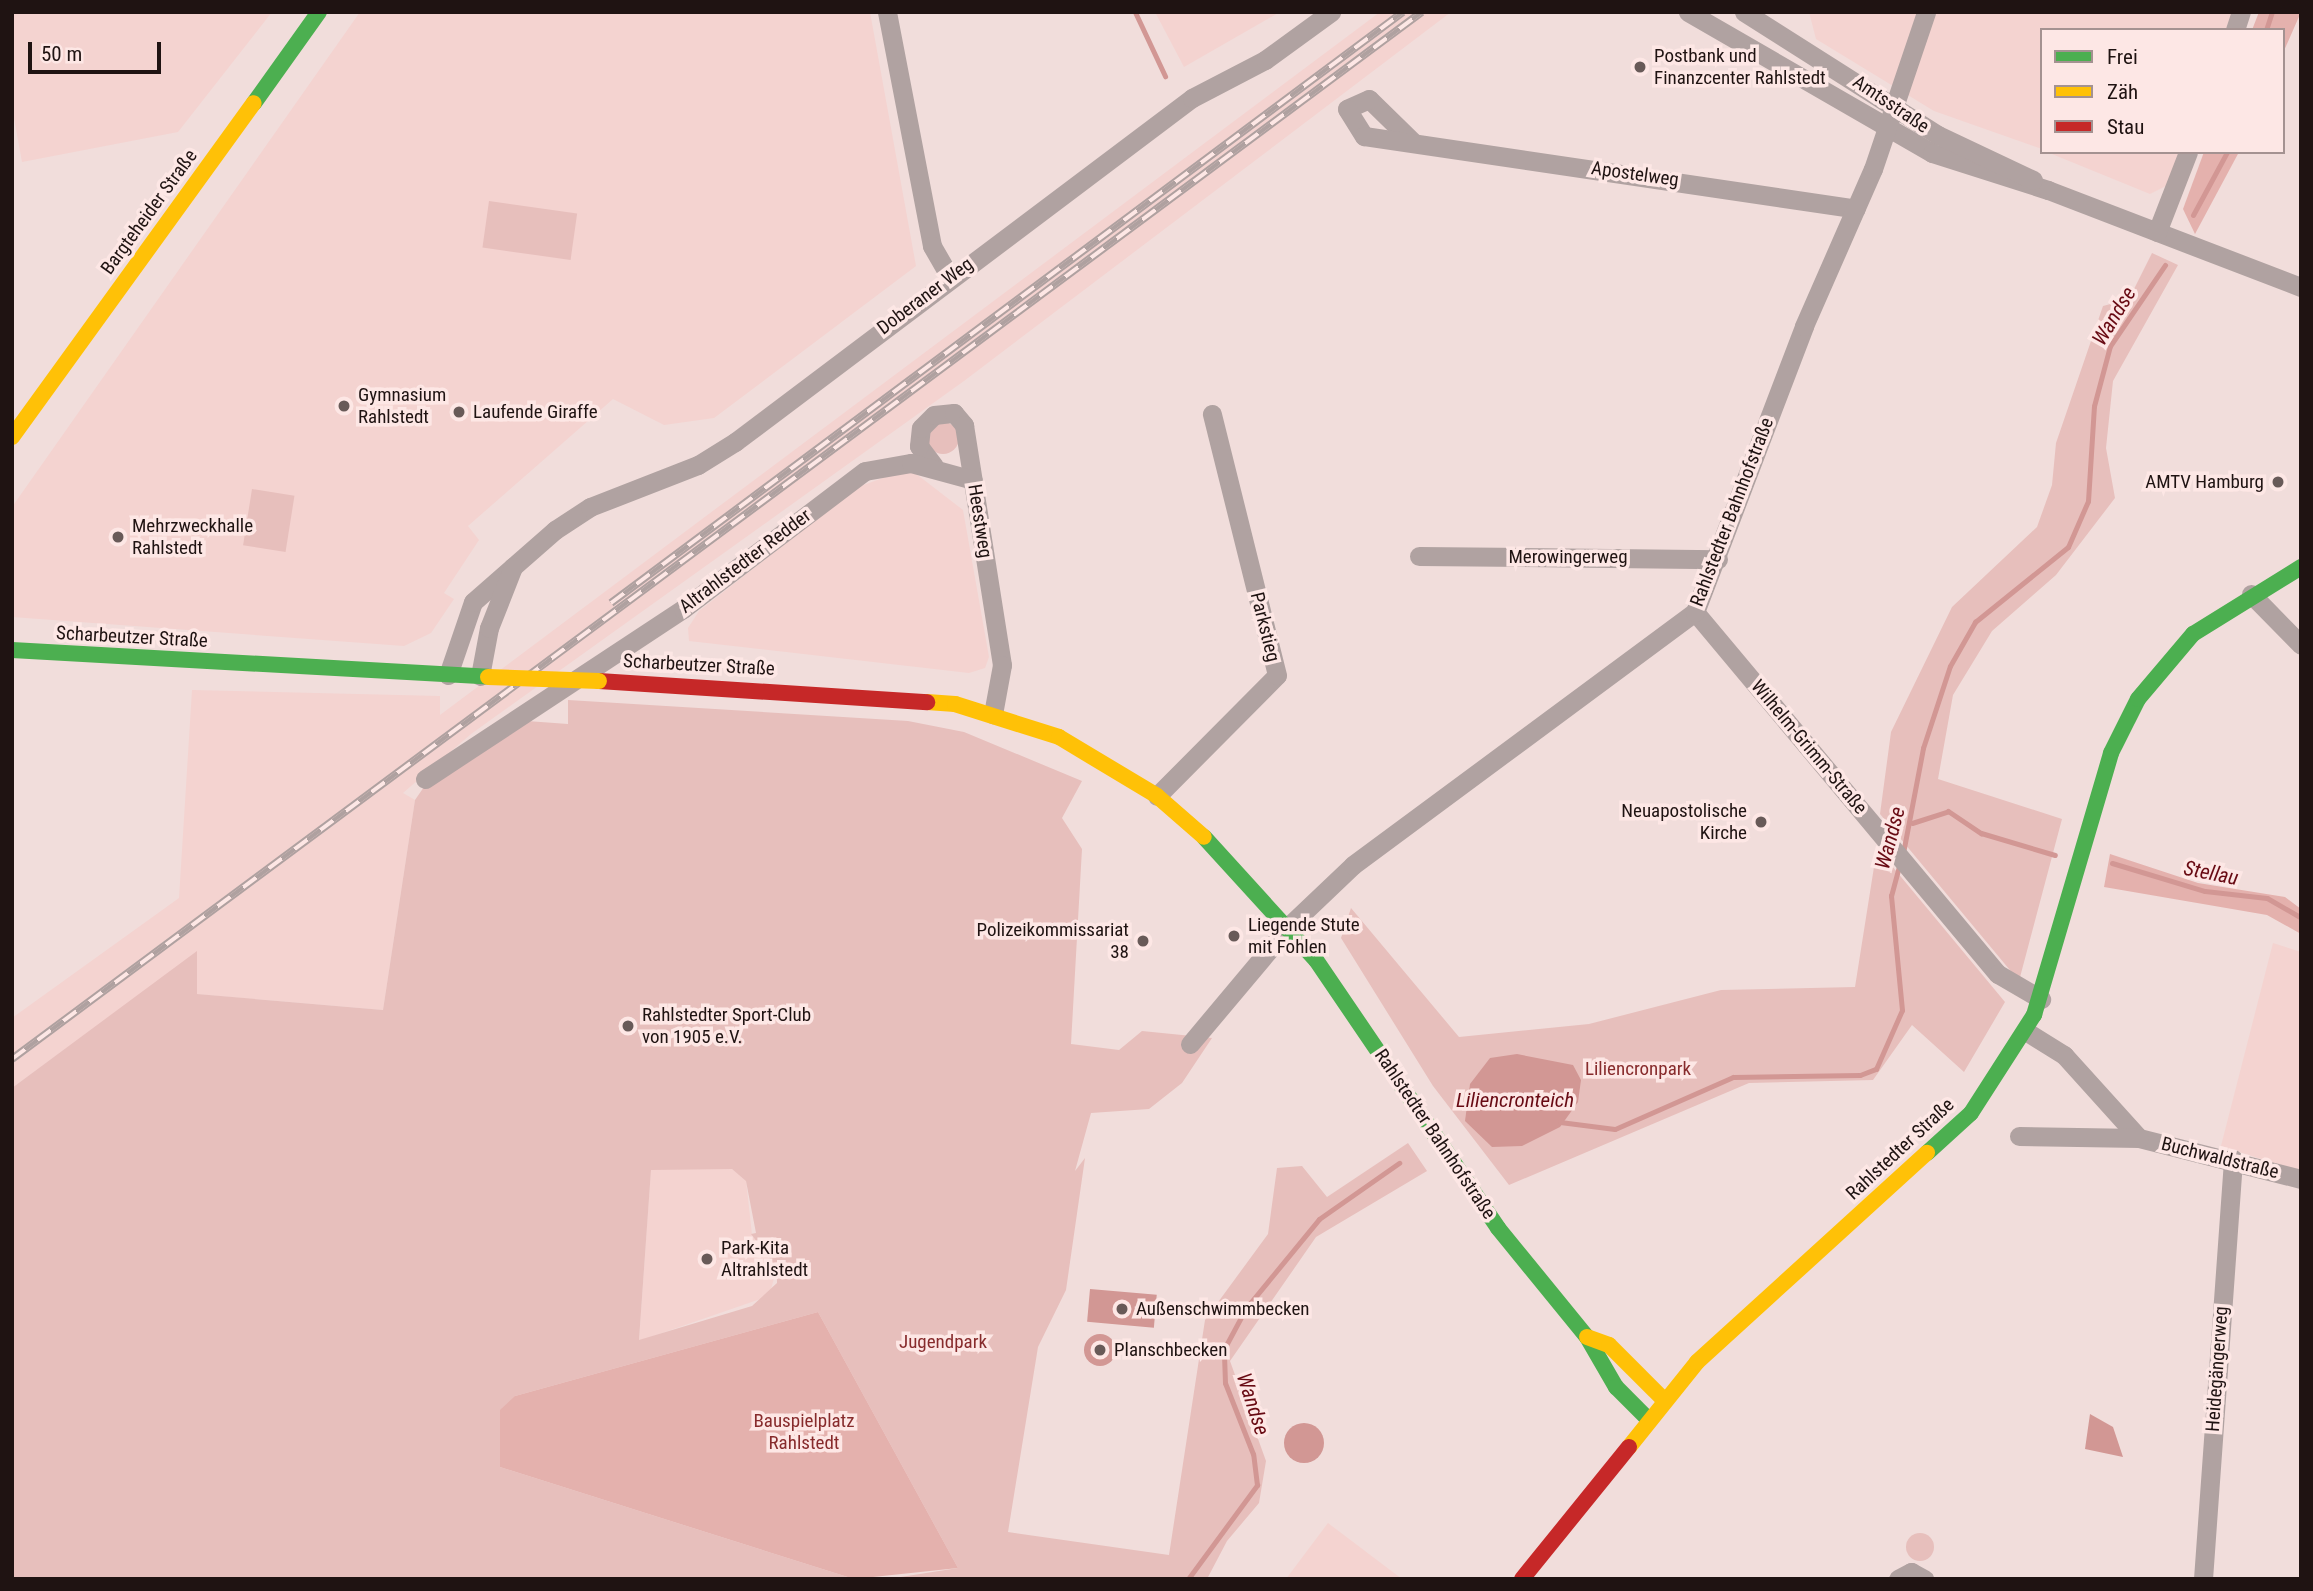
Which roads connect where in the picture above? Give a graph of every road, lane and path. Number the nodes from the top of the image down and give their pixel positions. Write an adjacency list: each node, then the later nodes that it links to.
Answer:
1 (319, 12): 18 (main road, Bargteheider Straße)
2 (887, 12): 15 (street)
3 (1331, 12): 15 (street, Doberaner Weg)
4 (1688, 12): 7 (street, Amtsstraße)
5 (1744, 12): 7 (street)
6 (1926, 12): 8 (street, Rahlstedter Bahnhofstraße)
7 (1785, 51): 8 (street, Amtsstraße); 9 (street, Amtsstraße)
8 (1895, 98): 9 (street, Rahlstedter Bahnhofstraße); 12 (street, Amtsstraße)
9 (1886, 129): 12 (street, Amtsstraße); 13 (street, Rahlstedter Bahnhofstraße)
10 (1414, 143): 13 (street, Apostelweg)
11 (2187, 154): 14 (street)
12 (2048, 190): 14 (street, Amtsstraße)
13 (1856, 209): 22 (street, Rahlstedter Bahnhofstraße)
14 (2157, 232): 16 (street, Amtsstraße)
15 (949, 276): 23 (street, Doberaner Weg)
16 (2301, 287)
17 (1212, 414): 35 (street, Parkstieg)
18 (12, 437)
19 (934, 466): 20 (street, Altrahlstedter Redder); 20 (street, Heestweg); 34 (street, Altrahlstedter Redder)
20 (973, 480): 33 (street, Heestweg)
21 (1419, 556): 22 (street, Merowingerweg)
22 (1718, 559): 26 (street, Rahlstedter Bahnhofstraße)
23 (513, 566): 31 (street, Doberaner Weg); 32 (street)
24 (2301, 567): 25 (main road, Rahlstedter Straße)
25 (2251, 594): 27 (street); 37 (main road, Rahlstedter Straße)
26 (1695, 612): 36 (street, Rahlstedter Bahnhofstraße); 37 (street, Wilhelm-Grimm-Straße)
27 (2301, 645)
28 (12, 650): 29 (main road, Scharbeutzer Straße)
29 (31, 653): 30 (main road, Scharbeutzer Straße); 31 (main road, Scharbeutzer Straße)
30 (12, 657)
31 (448, 675): 32 (main road, Scharbeutzer Straße)
32 (484, 677): 33 (main road, Scharbeutzer Straße, bridge)
33 (993, 714): 35 (main road, Scharbeutzer Straße)
34 (425, 779)
35 (1157, 796): 36 (main road, Scharbeutzer Straße)
36 (1289, 926): 39 (street, Rahlstedter Bahnhofstraße); 44 (main road, Rahlstedter Bahnhofstraße)
37 (2041, 999): 38 (main road, Rahlstedter Straße)
38 (2027, 1032): 41 (street, Buchwaldstraße); 45 (main road, Rahlstedter Straße)
39 (1191, 1044)
40 (2019, 1136): 41 (street, Buchwaldstraße)
41 (2139, 1138): 42 (street, Buchwaldstraße)
42 (2233, 1159): 43 (street, Buchwaldstraße); 50 (street, Heidegängerweg)
43 (2301, 1179)
44 (1587, 1337): 45 (main road, Rahlstedter Bahnhofstraße); 46 (main road, Rahlstedter Bahnhofstraße)
45 (1664, 1400): 46 (main road, Rahlstedter Straße)
46 (1648, 1419): 47 (main road, Rahlstedter Straße)
47 (1522, 1579)
48 (1898, 1579): 49 (street)
49 (1924, 1579)
50 (2203, 1579)

